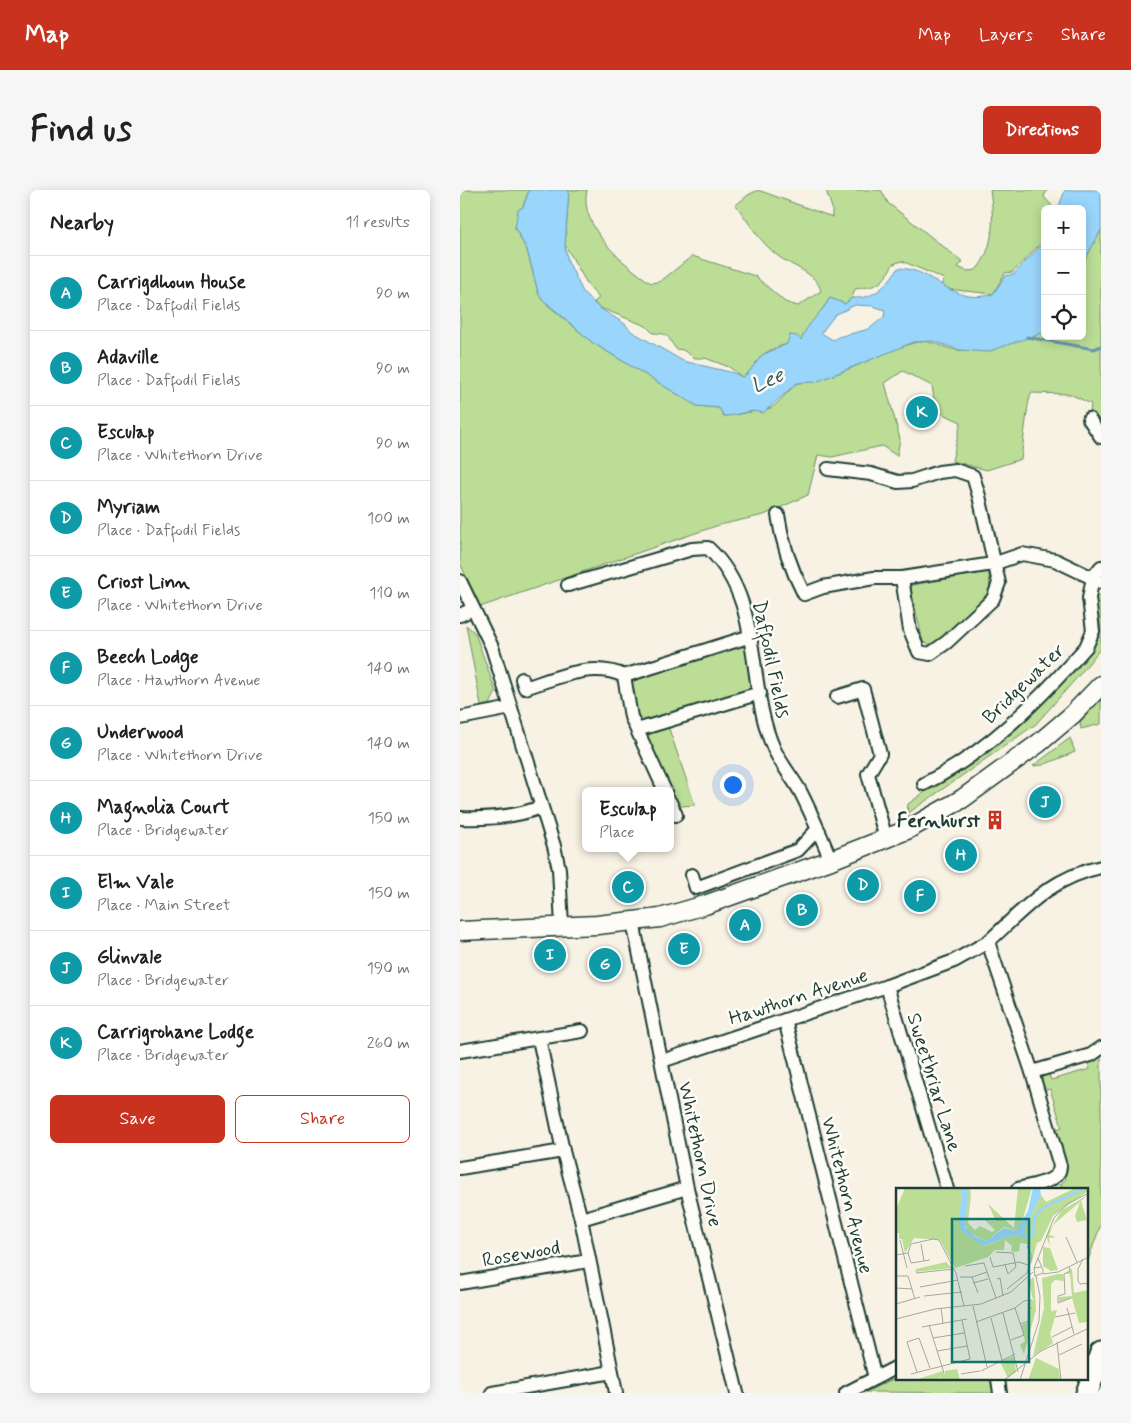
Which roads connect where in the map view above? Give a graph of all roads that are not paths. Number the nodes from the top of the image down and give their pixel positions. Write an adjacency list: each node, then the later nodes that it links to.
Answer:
1 (1089, 419): 2 (street)
2 (1101, 437)
3 (828, 469): 5 (street)
4 (778, 515): 7 (street, Bridgewater)
5 (994, 564): 6 (street, Bridgewater); 7 (street, Bridgewater); 7 (street)
6 (1098, 575): 21 (street, Bridgewater)
7 (902, 578)
8 (460, 581): 10 (street)
9 (568, 585): 12 (street, Daffodil Fields)
10 (473, 609): 11 (street); 18 (street)
11 (460, 615)
12 (751, 636): 13 (street); 16 (street, Daffodil Fields)
13 (624, 676): 14 (street); 20 (street)
14 (522, 678)
15 (1098, 691): 28 (main road)
16 (760, 693): 20 (street); 27 (street, Daffodil Fields)
17 (837, 697): 28 (street)
18 (512, 708): 19 (street); 23 (street)
19 (460, 718)
20 (637, 730): 22 (street)
21 (924, 784)
22 (663, 787)
23 (542, 807): 26 (street); 33 (street)
24 (674, 811): 25 (street)
25 (676, 815)
26 (460, 818)
27 (819, 831): 29 (street, Daffodil Fields); 31 (street)
28 (886, 838): 29 (main road)
29 (831, 860): 32 (main road)
30 (1101, 867): 35 (street, Hawthorn Avenue)
31 (692, 875)
32 (633, 922): 33 (main road); 42 (street, Whitethorn Drive)
33 (562, 926): 34 (main road)
34 (460, 931)
35 (988, 942): 36 (street, Hawthorn Avenue); 43 (street)
36 (887, 986): 37 (street, Hawthorn Avenue); 47 (street, Sweetbriar Lane)
37 (785, 1020): 42 (street, Hawthorn Avenue); 55 (street, Whitethorn Avenue)
38 (582, 1031): 39 (street)
39 (539, 1039): 41 (street); 44 (street, Rosewood)
40 (1101, 1048): 43 (street)
41 (460, 1051)
42 (662, 1061): 46 (street, Whitethorn Drive)
43 (1032, 1072): 48 (street)
44 (563, 1151): 45 (street); 49 (street, Rosewood)
45 (460, 1168)
46 (688, 1188): 49 (street); 59 (street, Whitethorn Drive)
47 (947, 1188)
48 (1021, 1188)
49 (581, 1219): 50 (street, Rosewood)
50 (588, 1261): 51 (street, Rosewood); 54 (street, Rosewood)
51 (460, 1282)
52 (1101, 1353): 62 (highway)
53 (896, 1368): 55 (street)
54 (612, 1372): 57 (street); 58 (street, Rosewood)
55 (875, 1378): 60 (street)
56 (998, 1380): 61 (street)
57 (492, 1393)
58 (616, 1393)
59 (737, 1393)
60 (846, 1393)
61 (1000, 1393)
62 (1087, 1393)

